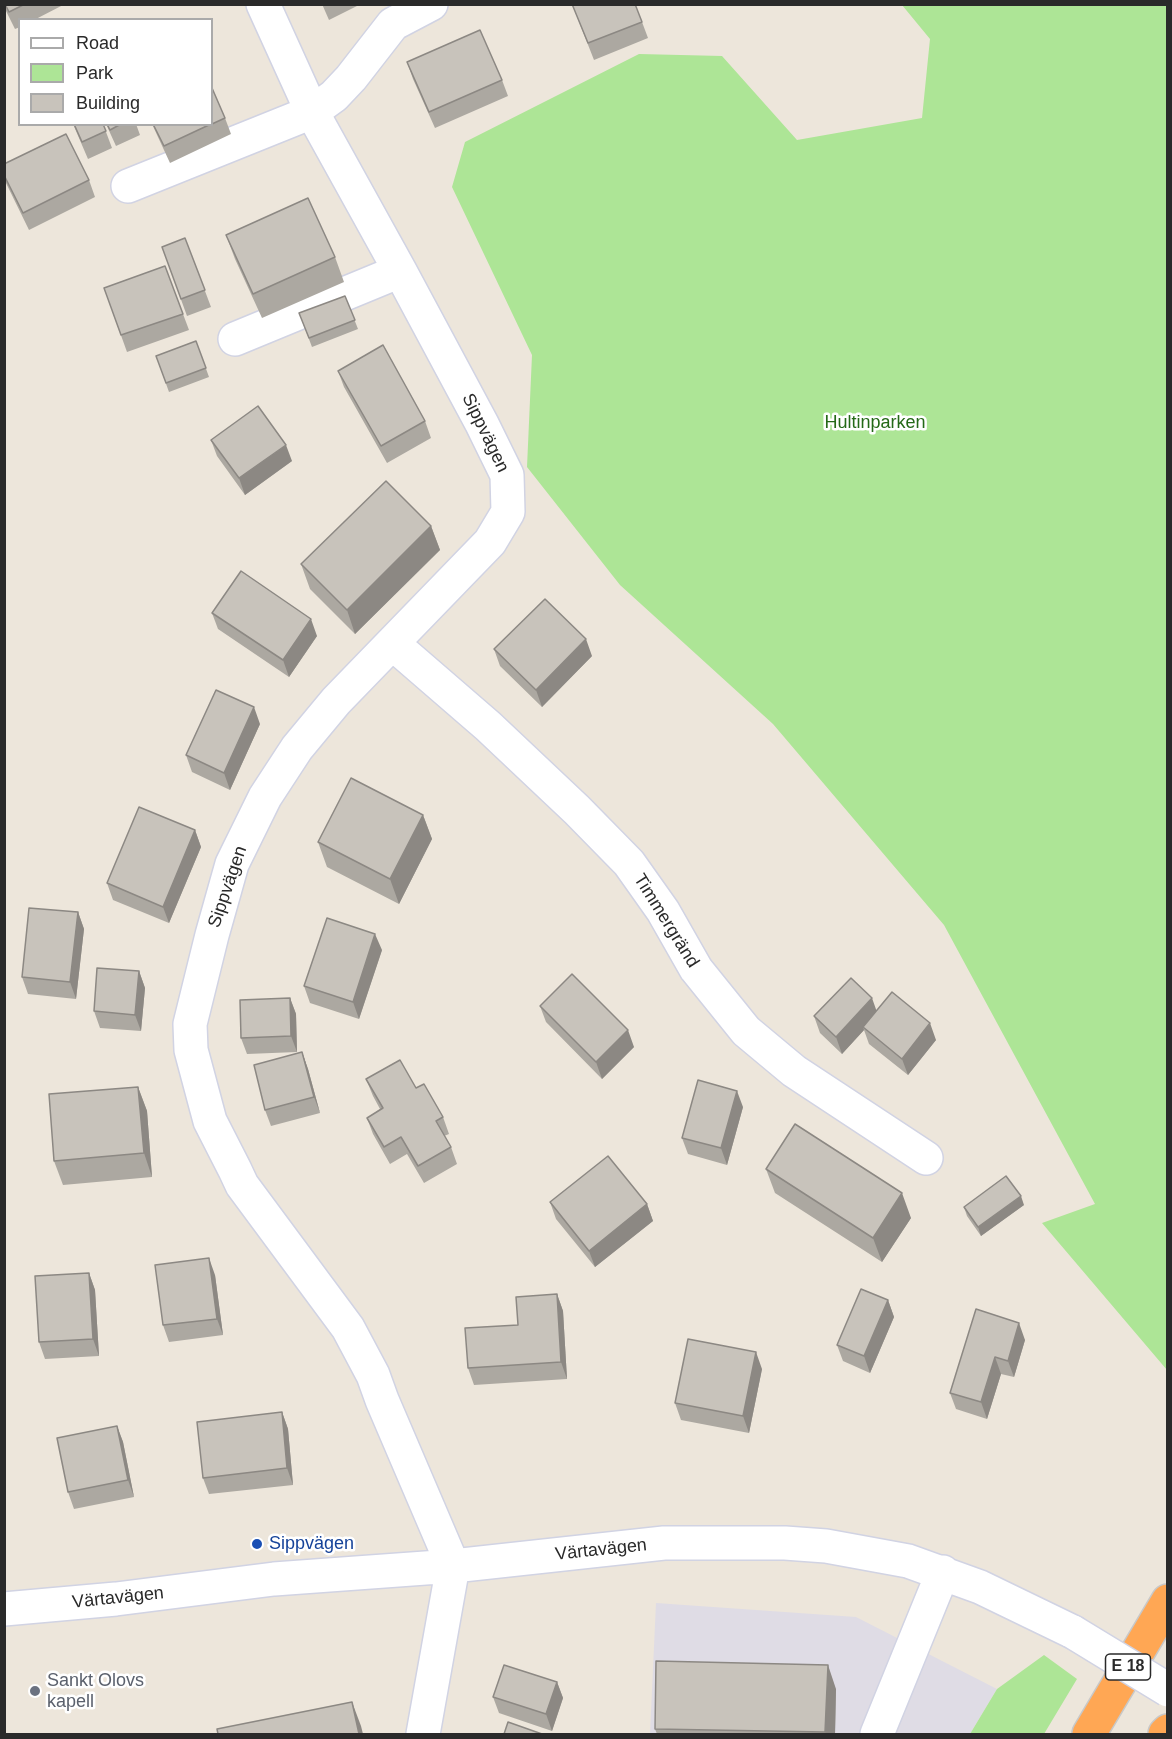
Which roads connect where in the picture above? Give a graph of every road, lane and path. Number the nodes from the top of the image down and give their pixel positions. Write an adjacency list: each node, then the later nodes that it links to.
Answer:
1 (262, 4): 3 (street, Sippvägen)
2 (431, 4): 3 (street)
3 (312, 112): 4 (street); 5 (street, Sippvägen)
4 (128, 186)
5 (400, 271): 6 (street); 7 (street, Sippvägen)
6 (235, 339)
7 (392, 643): 8 (street, Timmergränd); 9 (street, Sippvägen)
8 (926, 1158)
9 (453, 1566): 10 (street, Värtavägen); 12 (street, Värtavägen); 14 (street)
10 (943, 1572): 13 (street, Värtavägen, bridge); 15 (street)
11 (1167, 1601): 16 (highway, E 18)
12 (4, 1609)
13 (1167, 1690)
14 (423, 1734)
15 (877, 1734)
16 (1089, 1734)

